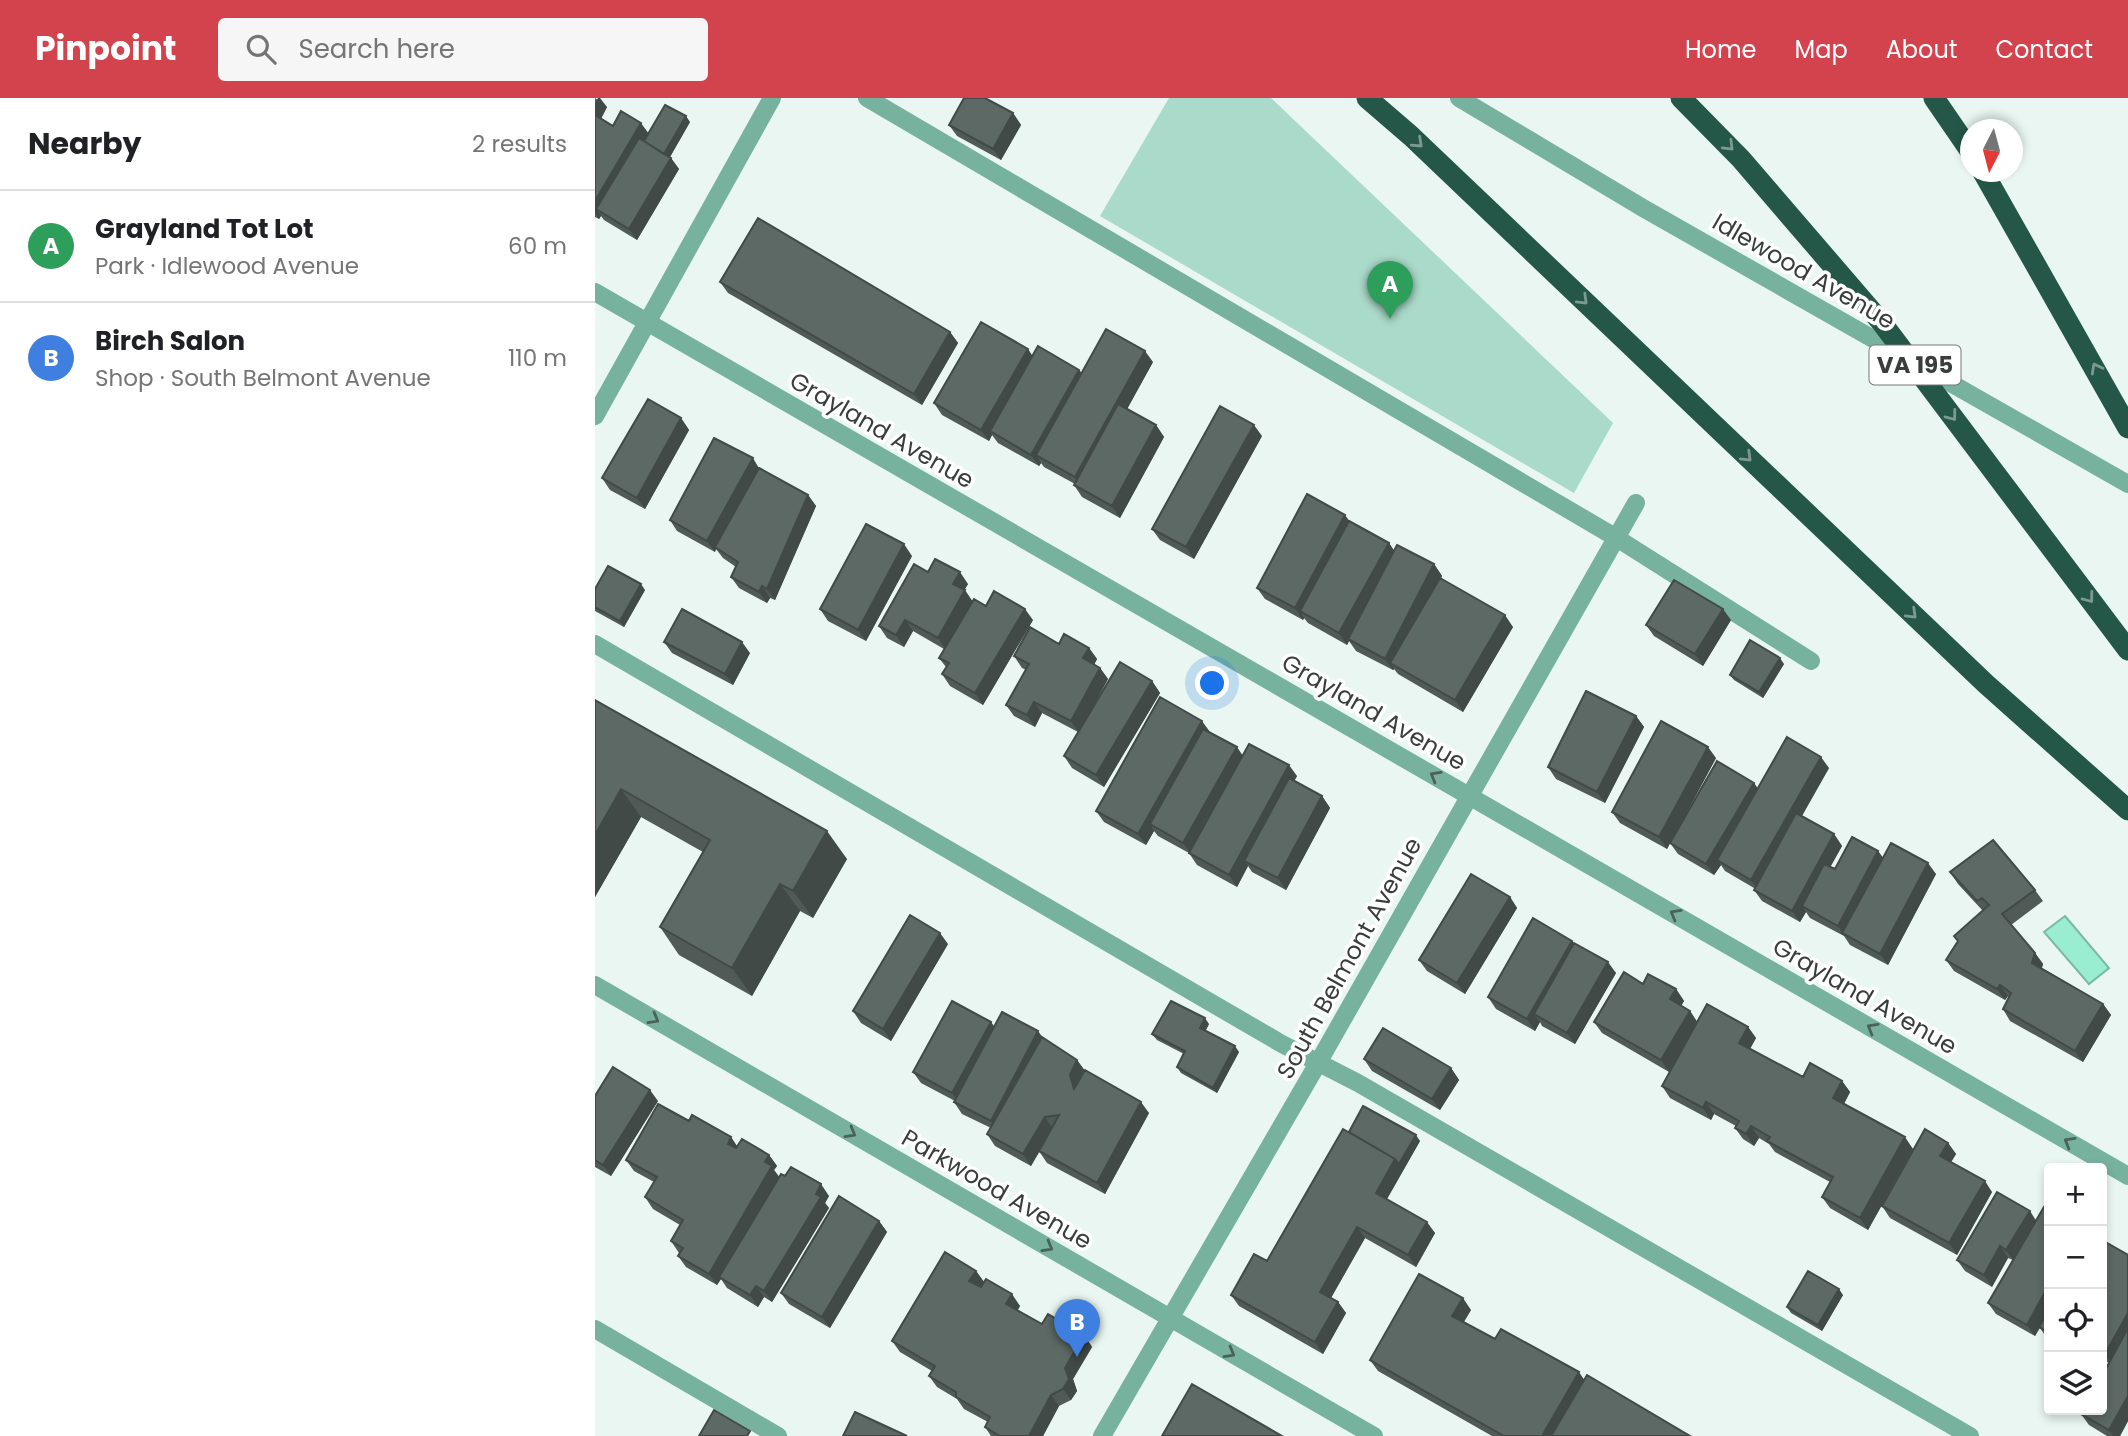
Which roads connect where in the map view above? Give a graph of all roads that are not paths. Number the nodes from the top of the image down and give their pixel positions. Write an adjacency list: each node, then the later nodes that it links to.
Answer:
1 (772, 98): 10 (street)
2 (867, 98): 15 (street)
3 (1367, 98): 20 (highway, one-way to 20)
4 (1458, 98): 13 (street, Idlewood Avenue)
5 (1681, 98): 17 (highway, VA 195, one-way to 17)
6 (1934, 98): 7 (highway)
7 (1960, 136)
8 (1989, 182): 12 (highway, one-way to 8)
9 (595, 292): 10 (street, Grayland Avenue)
10 (646, 323): 11 (street); 19 (street, Grayland Avenue, one-way to 10)
11 (595, 416)
12 (2128, 428)
13 (2128, 484)
14 (1636, 503): 15 (street, South Belmont Avenue)
15 (1615, 537): 18 (street); 19 (street, South Belmont Avenue)
16 (595, 643): 22 (street)
17 (2128, 650)
18 (1811, 661)
19 (1469, 796): 22 (street, South Belmont Avenue); 23 (street, Grayland Avenue, one-way to 19)
20 (2128, 810)
21 (595, 985): 24 (street, Parkwood Avenue, one-way to 24)
22 (1318, 1063): 24 (street, South Belmont Avenue); 29 (street)
23 (2128, 1176)
24 (1170, 1319): 27 (street, South Belmont Avenue); 28 (street, Parkwood Avenue, one-way to 28)
25 (595, 1329): 26 (street)
26 (778, 1436)
27 (1102, 1436)
28 (1374, 1436)
29 (1970, 1436)

